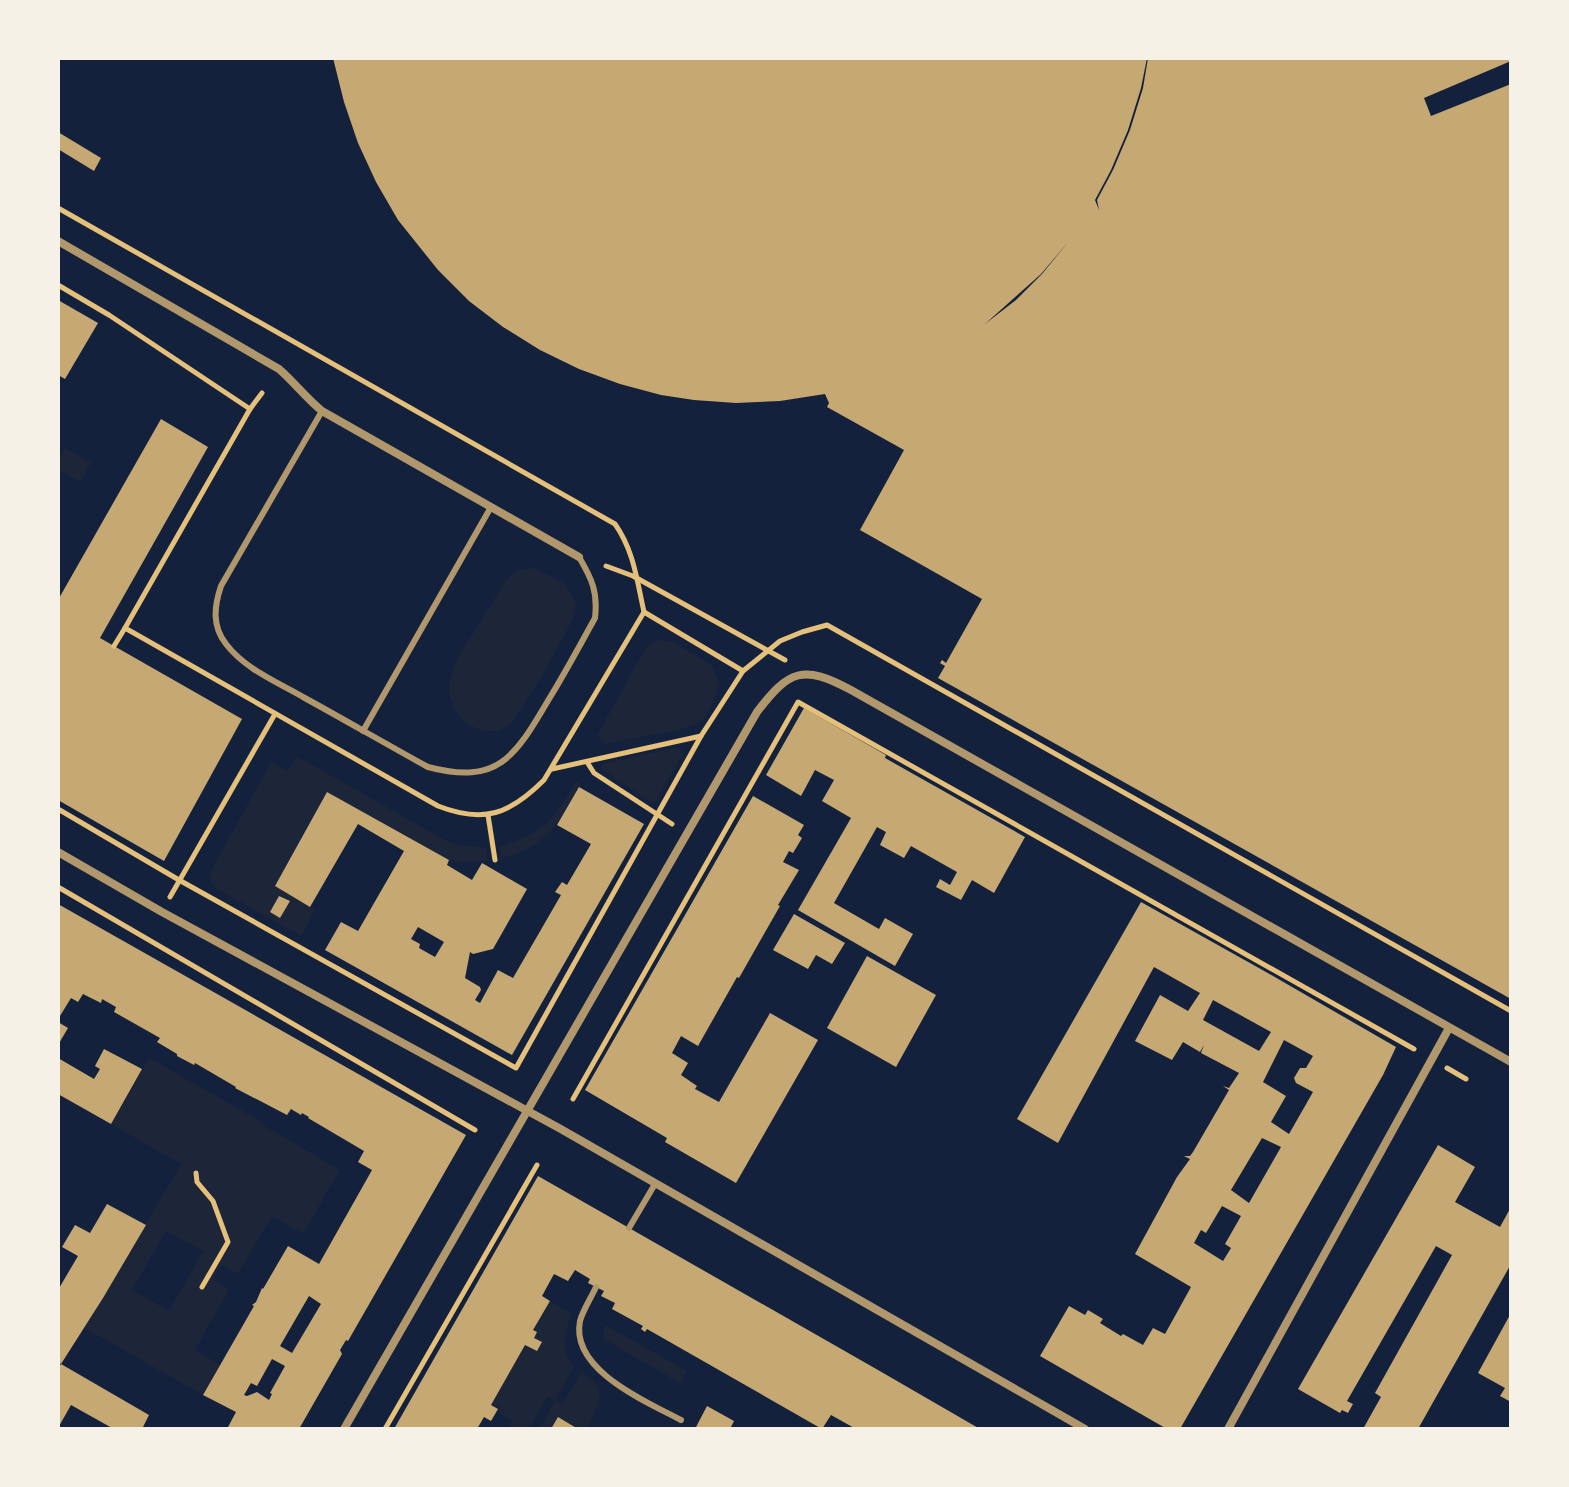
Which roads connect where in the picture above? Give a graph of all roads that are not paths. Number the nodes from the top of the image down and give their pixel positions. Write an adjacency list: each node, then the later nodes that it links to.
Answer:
1 (58, 241): 2 (street)
2 (322, 411): 3 (street); 5 (lane)
3 (491, 507): 4 (street); 5 (lane)
4 (579, 557): 5 (lane)
5 (363, 731)
6 (58, 852): 9 (street)
7 (1449, 1028): 8 (street); 9 (street); 16 (street)
8 (1511, 1062)
9 (528, 1112): 10 (street); 14 (street)
10 (655, 1184): 11 (lane); 15 (street)
11 (629, 1228)
12 (596, 1287): 13 (lane)
13 (681, 1420)
14 (344, 1429)
15 (1085, 1429)
16 (1228, 1429)

